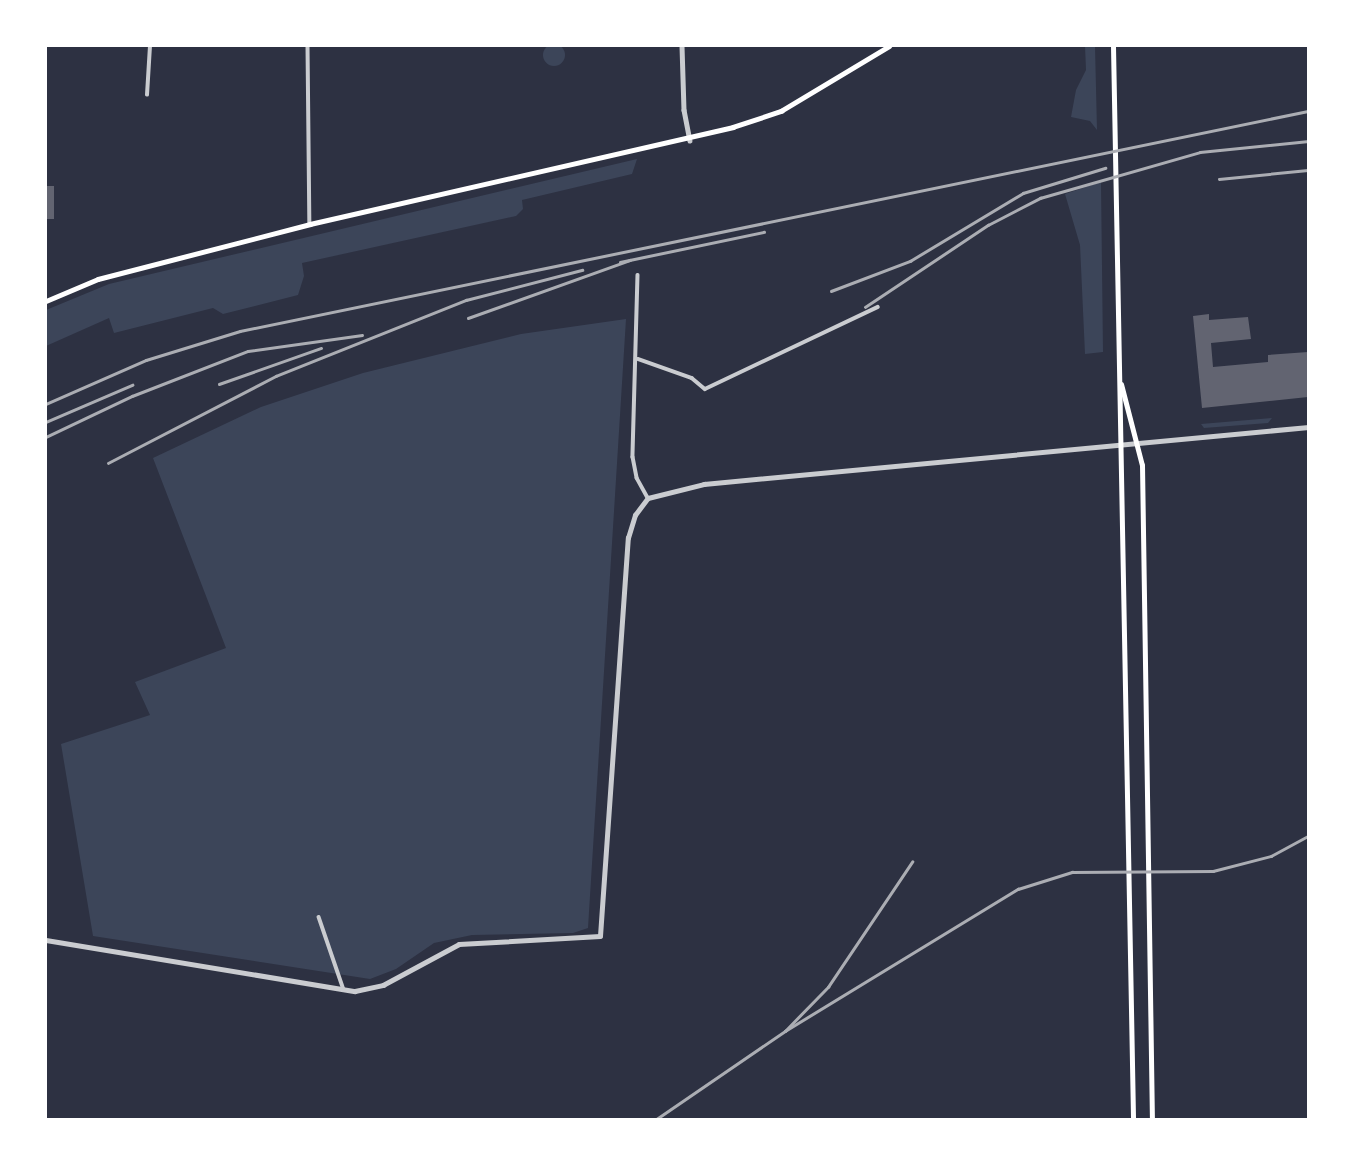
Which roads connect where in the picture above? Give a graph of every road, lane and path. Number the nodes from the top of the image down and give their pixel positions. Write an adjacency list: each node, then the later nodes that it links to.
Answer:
1 (149, 46): 6 (street)
2 (308, 46): 8 (street)
3 (682, 46): 7 (street)
4 (889, 46): 7 (main road)
5 (1113, 46): 13 (main road)
6 (147, 95)
7 (690, 140): 8 (main road)
8 (310, 224): 10 (main road)
9 (638, 275): 12 (street)
10 (46, 301)
11 (878, 307): 12 (street)
12 (638, 359): 17 (street)
13 (1118, 369): 15 (main road); 16 (main road)
14 (1308, 427): 15 (street)
15 (1135, 443): 16 (street); 22 (main road)
16 (1122, 444): 17 (street); 21 (main road)
17 (648, 498): 20 (street)
18 (319, 917): 20 (street)
19 (46, 940): 20 (street)
20 (344, 990)
21 (1133, 1119)
22 (1152, 1119)

